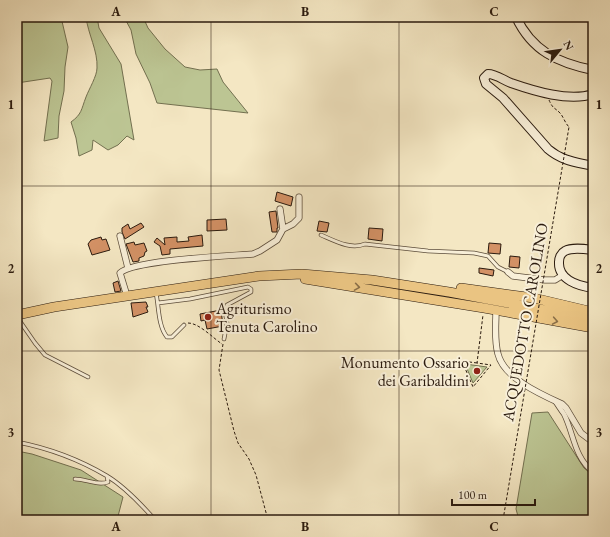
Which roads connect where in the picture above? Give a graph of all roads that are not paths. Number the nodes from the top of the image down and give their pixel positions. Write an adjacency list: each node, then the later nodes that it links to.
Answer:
1 (516, 17): 2 (main road)
2 (593, 70)
3 (593, 94): 4 (main road)
4 (593, 166)
5 (299, 196): 7 (street)
6 (280, 209): 7 (street)
7 (284, 229): 11 (street)
8 (322, 235): 12 (lane)
9 (120, 236): 11 (street)
10 (593, 250): 14 (main road)
11 (128, 268): 18 (street)
12 (508, 272): 14 (street)
13 (277, 275): 15 (main road); 17 (main road); 20 (main road, one-way to 20)
14 (563, 275): 16 (main road)
15 (372, 280): 21 (main road); 23 (main road)
16 (593, 288)
17 (156, 292): 18 (main road); 19 (lane)
18 (127, 296): 22 (main road)
19 (158, 303): 24 (lane); 26 (lane)
20 (496, 310): 25 (main road, one-way to 25); 28 (street)
21 (593, 312)
22 (17, 316): 27 (lane)
23 (593, 319)
24 (184, 325)
25 (593, 328)
26 (224, 339)
27 (88, 377)
28 (555, 401): 30 (street); 31 (street)
29 (17, 442): 32 (lane)
30 (593, 442)
31 (593, 472)
32 (107, 476): 33 (lane); 34 (lane)
33 (75, 479)
34 (155, 520)

